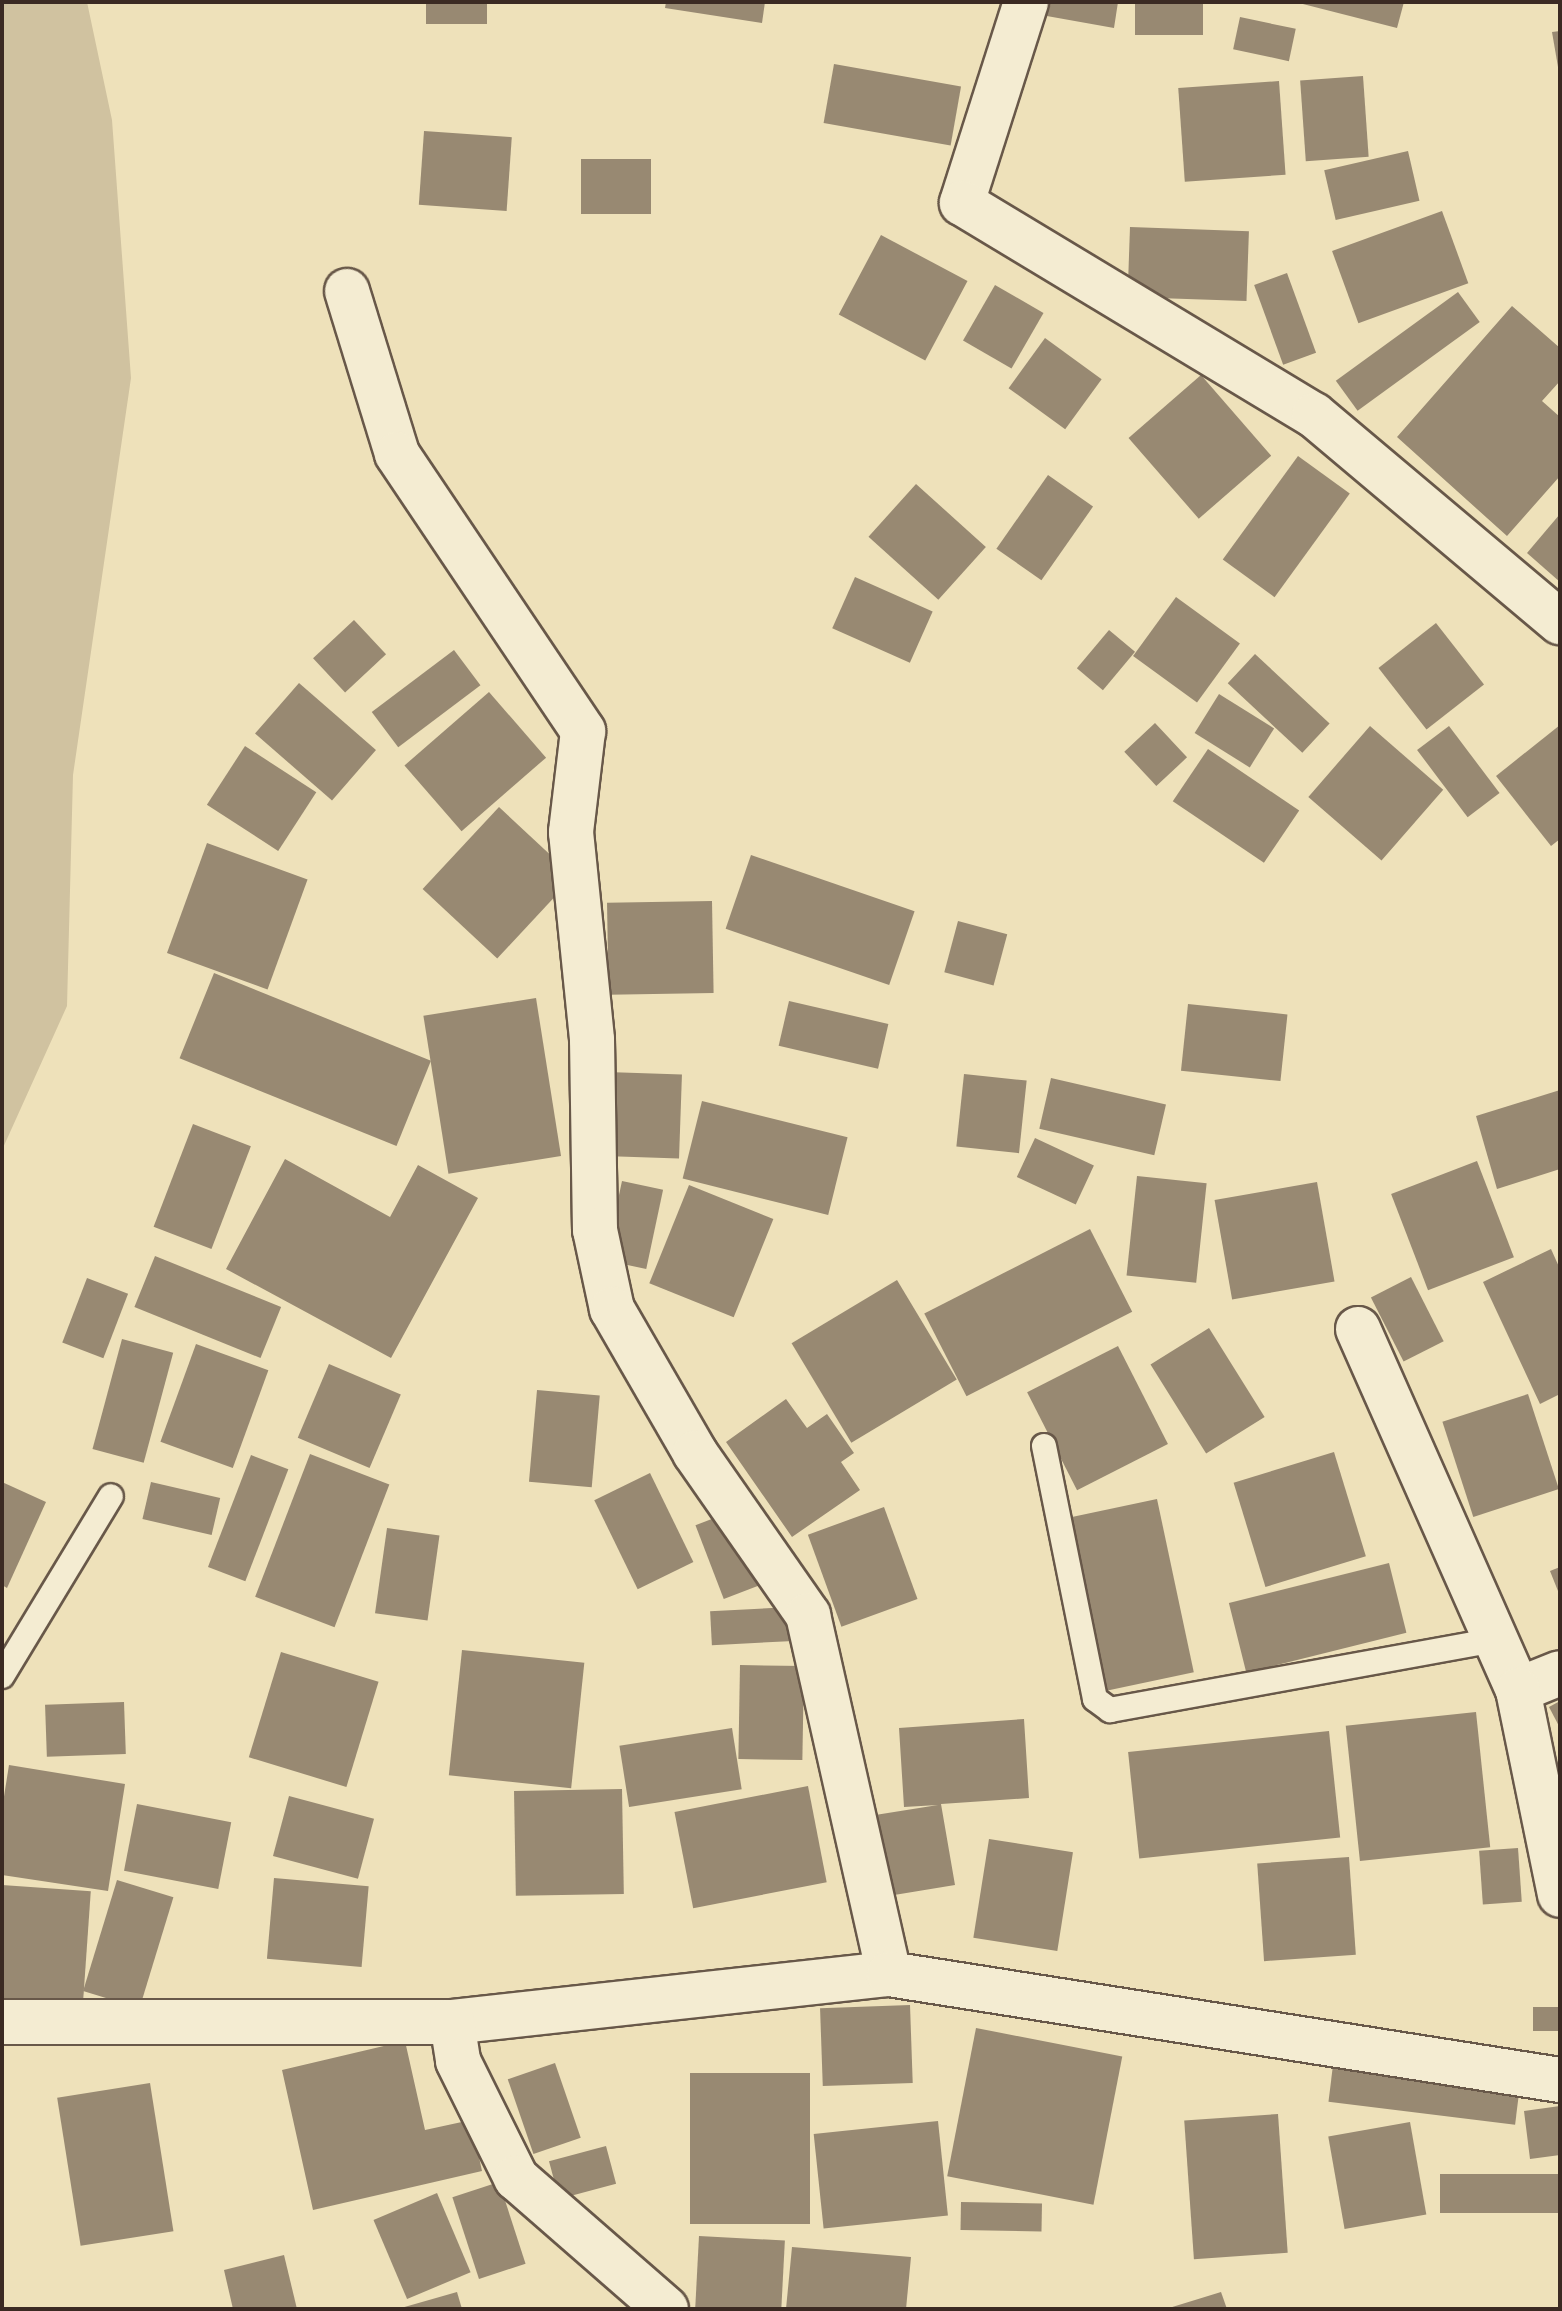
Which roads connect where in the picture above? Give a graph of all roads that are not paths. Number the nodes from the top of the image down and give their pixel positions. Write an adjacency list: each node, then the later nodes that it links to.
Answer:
1 (1026, 2): 3 (street)
2 (347, 291): 12 (street)
3 (1560, 622)
4 (1358, 1329): 7 (street)
5 (1044, 1446): 7 (lane)
6 (111, 1496): 9 (lane)
7 (1496, 1640): 10 (street)
8 (1560, 1673): 10 (street)
9 (2, 1676)
10 (1518, 1690): 11 (street)
11 (1560, 1895)
12 (889, 1974): 14 (street); 15 (street)
13 (2, 2022): 14 (street)
14 (452, 2022): 16 (street)
15 (1560, 2080)
16 (666, 2309)

